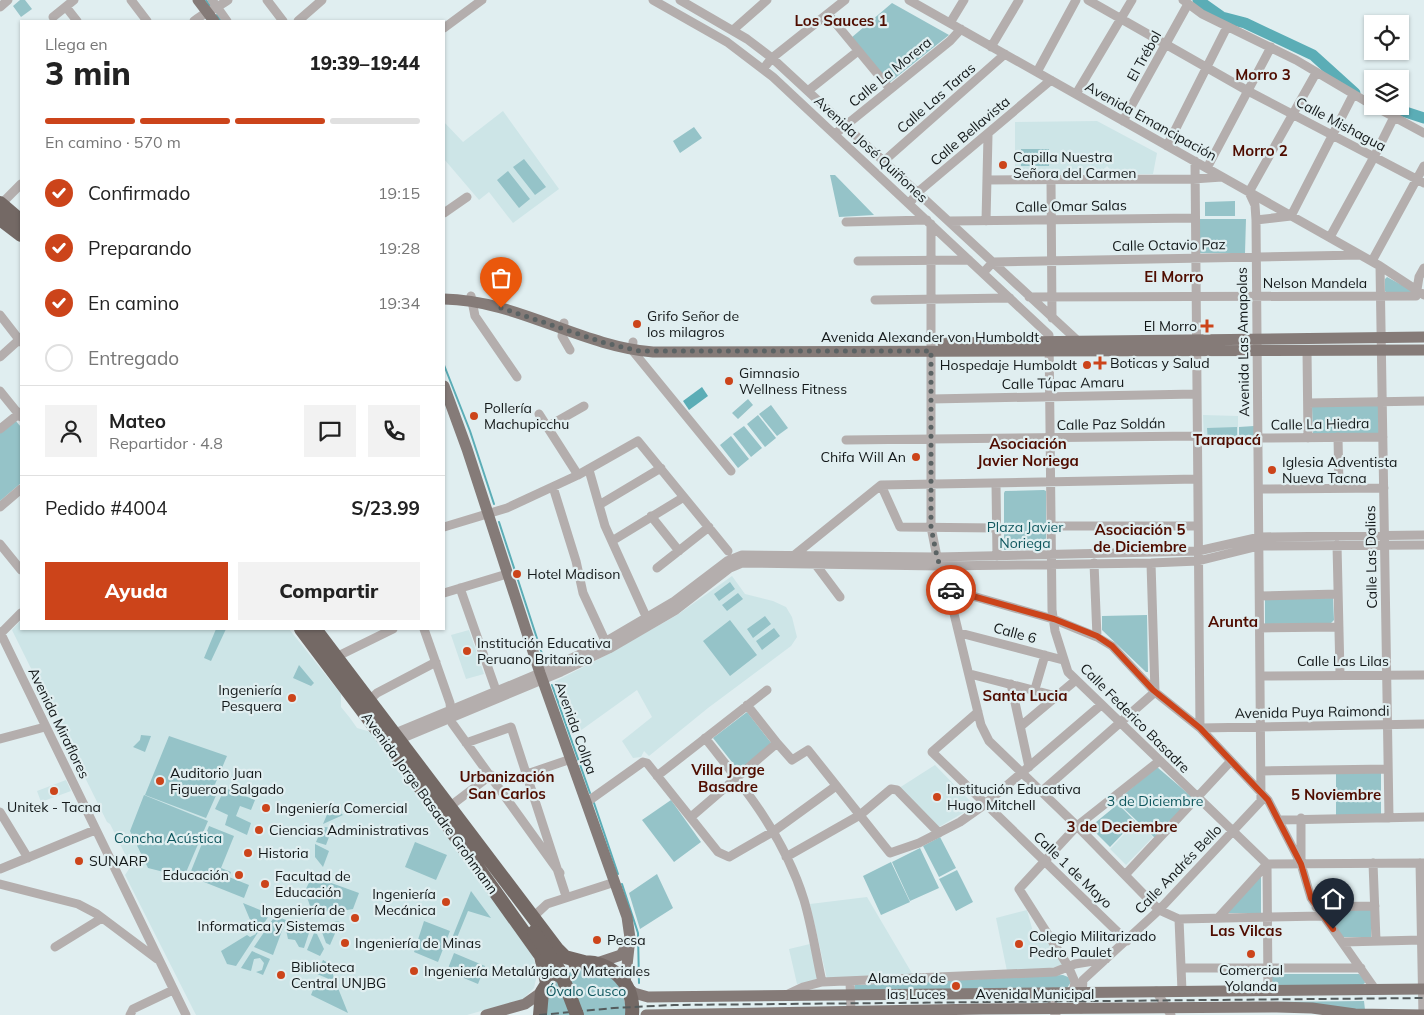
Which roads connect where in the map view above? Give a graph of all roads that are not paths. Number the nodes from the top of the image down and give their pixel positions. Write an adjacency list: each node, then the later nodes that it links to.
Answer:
1 (8, 0): 21 (street)
2 (74, 0): 22 (street)
3 (131, 0): 28 (street)
4 (198, 0): 20 (main road)
5 (228, 0): 20 (street)
6 (268, 0): 32 (street)
7 (322, 0): 33 (street)
8 (482, 0): 36 (street)
9 (653, 0): 23 (street, Avenida José Quiñones)
10 (767, 0): 38 (street)
11 (845, 0): 24 (street)
12 (909, 0): 34 (street, Avenida Emancipación)
13 (964, 0): 34 (street)
14 (1019, 0): 40 (street)
15 (1076, 0): 47 (street)
16 (1088, 0): 26 (street, Calle Mishagua)
17 (1132, 0): 26 (street)
18 (683, 1): 23 (street); 38 (street, Avenida José Quiñones)
19 (1186, 2): 35 (street); 39 (street, El Trébol)
20 (212, 6): 29 (street); 30 (main road); 31 (street)
21 (0, 7)
22 (66, 7): 25 (street); 27 (street)
23 (676, 13): 46 (street, Avenida José Quiñones)
24 (828, 14): 42 (street); 44 (street)
25 (53, 17)
26 (1120, 18): 39 (street, Calle Mishagua); 53 (street)
27 (76, 20)
28 (146, 20)
29 (195, 20)
30 (214, 20)
31 (226, 20)
32 (282, 20)
33 (299, 20)
34 (950, 23): 37 (street, Avenida Emancipación)
35 (1227, 26): 41 (street); 45 (street)
36 (445, 27)
37 (961, 29): 40 (street, Avenida Emancipación); 50 (street, Calle La Morera)
38 (733, 30): 44 (street, Avenida José Quiñones)
39 (1165, 45): 45 (street, Calle Mishagua); 59 (street, El Trébol)
40 (991, 47): 43 (street, Avenida Emancipación)
41 (1271, 47): 48 (street); 52 (street)
42 (858, 51): 50 (street); 51 (street)
43 (1005, 54): 47 (street, Avenida Emancipación); 67 (street, Calle Las Taras)
44 (772, 58): 46 (street); 51 (street, Avenida José Quiñones)
45 (1206, 68): 52 (street, Calle Mishagua); 65 (street)
46 (763, 69): 62 (street, Avenida José Quiñones)
47 (1037, 72): 49 (street, Avenida Emancipación)
48 (1316, 72): 54 (street); 56 (street)
49 (1051, 80): 53 (street, Avenida Emancipación); 63 (street, Calle Bellavista)
50 (890, 89): 60 (street, Calle La Morera)
51 (809, 90): 60 (street, Avenida José Quiñones)
52 (1248, 91): 56 (street, Calle Mishagua); 70 (street)
53 (1076, 94): 59 (street, Avenida Emancipación)
54 (1353, 94): 55 (street); 64 (street)
55 (1364, 101)
56 (1293, 114): 64 (street, Calle Mishagua); 78 (street)
57 (1390, 115): 58 (street)
58 (1394, 117): 61 (street); 66 (street)
59 (1123, 121): 65 (street, Avenida Emancipación)
60 (846, 125): 62 (street, Calle La Morera); 67 (street, Avenida José Quiñones)
61 (1424, 133)
62 (835, 134): 81 (street, Avenida José Quiñones)
63 (988, 135): 73 (street); 77 (street, Calle Bellavista)
64 (1332, 135): 66 (street, Calle Mishagua); 83 (street)
65 (1167, 146): 68 (street, Avenida Emancipación)
66 (1374, 157): 75 (street, Calle Mishagua); 94 (street)
67 (884, 161): 77 (street, Avenida José Quiñones)
68 (1195, 161): 70 (street, Avenida Emancipación); 72 (street)
69 (1424, 166): 75 (street)
70 (1207, 168): 71 (street, Avenida Emancipación)
71 (1222, 177): 72 (street); 78 (street, Avenida Emancipación)
72 (1193, 179): 74 (street); 84 (street)
73 (987, 180): 74 (street); 90 (street)
74 (1051, 180): 87 (street)
75 (1420, 181): 103 (street)
76 (20, 185): 80 (street)
77 (918, 192): 81 (street, Calle Bellavista); 89 (street, Avenida José Quiñones)
78 (1249, 192): 83 (street, Avenida Emancipación); 88 (street, Avenida Las Amapolas)
79 (468, 197): 82 (street)
80 (0, 204): 86 (highway)
81 (909, 204): 92 (street, Avenida José Quiñones)
82 (445, 212)
83 (1291, 216): 88 (street); 94 (street, Avenida Emancipación)
84 (1194, 218): 87 (street, Calle Omar Salas); 97 (street)
85 (0, 219): 93 (highway)
86 (20, 220)
87 (1051, 220): 90 (street, Calle Omar Salas); 101 (street)
88 (1256, 220): 96 (street, Avenida Las Amapolas)
89 (949, 221): 90 (street, Calle Omar Salas); 102 (street, Avenida José Quiñones)
90 (986, 221)
91 (846, 222): 92 (street)
92 (929, 222): 98 (street); 99 (street, Avenida José Quiñones)
93 (20, 234)
94 (1330, 238): 95 (street, Avenida Emancipación)
95 (1360, 255): 96 (street, Calle Octavio Paz); 103 (street, Avenida Emancipación)
96 (1256, 257): 97 (street, Calle Octavio Paz); 112 (street, Avenida Las Amapolas)
97 (1194, 258): 101 (street, Calle Octavio Paz); 111 (street)
98 (931, 260): 99 (street); 100 (street); 116 (street)
99 (969, 260): 105 (street, Avenida José Quiñones)
100 (858, 261)
101 (1051, 261): 102 (street, Calle Octavio Paz); 110 (street)
102 (993, 262): 105 (street); 109 (street, Avenida José Quiñones)
103 (1376, 264): 106 (street, Avenida Emancipación); 108 (street, Calle Las Dalias)
104 (1424, 268): 106 (street)
105 (983, 273): 114 (street, Avenida José Quiñones)
106 (1421, 289): 108 (street, Nelson Mandela)
107 (445, 293): 113 (main road, Avenida Alexander von Humboldt)
108 (1381, 296): 112 (street, Nelson Mandela); 121 (street, Calle Las Dalias)
109 (1029, 297): 110 (street, Nelson Mandela); 119 (street, Avenida José Quiñones)
110 (1051, 297): 111 (street, Nelson Mandela); 119 (street)
111 (1195, 297): 112 (street, Nelson Mandela); 129 (street)
112 (1256, 297): 123 (street, Avenida Las Amapolas)
113 (471, 298): 115 (main road, Avenida Alexander von Humboldt); 120 (main road, Avenida Alexander von Humboldt); 137 (street)
114 (1010, 298): 116 (street); 128 (street, Avenida José Quiñones)
115 (445, 299)
116 (930, 299): 117 (street); 130 (street)
117 (875, 300)
118 (0, 315): 124 (street)
119 (1052, 318): 125 (street, Avenida José Quiñones)
120 (563, 326): 127 (main road, Avenida Alexander von Humboldt); 131 (street)
121 (1381, 337): 122 (main road, Avenida Alexander von Humboldt); 123 (main road, Avenida Alexander von Humboldt); 133 (street, Calle Las Dalias)
122 (1424, 337)
123 (1257, 338): 129 (main road, Avenida Alexander von Humboldt); 135 (street, Avenida Las Amapolas)
124 (20, 339)
125 (1078, 340): 128 (main road, Avenida Alexander von Humboldt); 129 (main road, Avenida Alexander von Humboldt)
126 (20, 341): 136 (street)
127 (632, 346): 130 (main road, Avenida Alexander von Humboldt); 162 (street)
128 (1051, 346): 129 (main road, Avenida Alexander von Humboldt); 130 (main road, Avenida Alexander von Humboldt); 141 (street, Calle Federico Basadre)
129 (1195, 346): 135 (main road, Avenida Alexander von Humboldt); 140 (street)
130 (930, 347): 142 (street)
131 (570, 350)
132 (1307, 350): 133 (main road, Avenida Alexander von Humboldt); 135 (main road, Avenida Alexander von Humboldt); 145 (street)
133 (1382, 350): 134 (main road, Avenida Alexander von Humboldt); 144 (street, Calle Las Dalias)
134 (1424, 350)
135 (1257, 351): 156 (street, Avenida Las Amapolas)
136 (0, 357)
137 (517, 377)
138 (445, 389): 177 (main road, Avenida Collpa)
139 (0, 392): 147 (street)
140 (1196, 394): 141 (street, Calle Túpac Amaru); 152 (street)
141 (1051, 397): 142 (street, Calle Túpac Amaru); 155 (street, Calle Federico Basadre)
142 (931, 399): 158 (street)
143 (1424, 401): 144 (street)
144 (1382, 402): 145 (street); 154 (street, Calle Las Dalias)
145 (1308, 403): 157 (street)
146 (584, 406): 150 (street)
147 (20, 413)
148 (539, 414): 150 (street)
149 (20, 415): 151 (street)
150 (547, 427): 163 (street)
151 (0, 430)
152 (1196, 436): 155 (street, Calle Paz Soldán); 164 (street)
153 (1338, 437): 154 (street, Calle La Hiedra); 157 (street, Calle La Hiedra); 170 (street)
154 (1383, 437): 171 (street, Calle Las Dalias)
155 (1052, 438): 158 (street, Calle Paz Soldán); 165 (street, Calle Federico Basadre)
156 (1258, 438): 157 (street, Calle La Hiedra); 172 (street, Avenida Las Amapolas)
157 (1308, 438)
158 (930, 439): 159 (street, Calle Paz Soldán); 166 (street)
159 (846, 440)
160 (661, 468): 161 (street); 174 (street); 175 (street)
161 (589, 470): 163 (street); 175 (street)
162 (731, 471)
163 (578, 475): 169 (street)
164 (1197, 479): 165 (street); 180 (street)
165 (1052, 483): 167 (street); 179 (street, Calle Federico Basadre)
166 (931, 484): 167 (street); 168 (street); 183 (street)
167 (996, 484): 184 (street)
168 (880, 485): 183 (street); 196 (street)
169 (553, 487): 177 (street); 223 (street)
170 (1339, 488): 171 (street); 172 (street)
171 (1384, 488): 186 (street, Calle Las Dalias)
172 (1259, 489): 188 (street, Avenida Las Amapolas)
173 (20, 492): 176 (street)
174 (684, 497): 178 (street); 182 (street)
175 (599, 505): 187 (street)
176 (0, 507)
177 (488, 514): 181 (street); 204 (main road, Avenida Collpa)
178 (651, 516): 187 (street); 192 (street)
179 (1052, 526): 180 (street); 197 (street, Calle Federico Basadre)
180 (1197, 526): 195 (street)
181 (445, 527)
182 (709, 527): 192 (street); 193 (street)
183 (931, 527): 184 (street); 199 (street)
184 (997, 528): 194 (street)
185 (1424, 535): 186 (street)
186 (1385, 540): 188 (street); 190 (street); 191 (street); 230 (street, Calle Las Dalias)
187 (612, 541): 213 (street)
188 (1259, 541): 190 (street); 195 (street); 209 (street, Avenida Las Amapolas)
189 (0, 544): 203 (street)
190 (1337, 545): 208 (street)
191 (1424, 545)
192 (679, 551): 202 (street)
193 (728, 551)
194 (997, 556): 197 (street); 199 (street)
195 (1198, 556): 197 (street); 201 (street); 252 (street)
196 (792, 557): 198 (street); 213 (street)
197 (1053, 559): 199 (street); 200 (street); 212 (street, Calle Federico Basadre)
198 (812, 560): 199 (street); 210 (street); 213 (street)
199 (938, 561): 206 (street)
200 (1094, 563): 201 (street); 222 (street)
201 (1151, 563): 238 (street)
202 (657, 568)
203 (20, 569)
204 (507, 574): 205 (street); 232 (main road, Avenida Collpa)
205 (460, 588): 207 (street); 239 (street)
206 (948, 590): 212 (street); 221 (street)
207 (445, 592)
208 (1338, 594): 209 (street); 214 (street)
209 (1260, 596): 215 (street, Avenida Las Amapolas)
210 (840, 597)
211 (20, 614): 220 (street)
212 (1054, 619): 222 (street); 226 (street, Calle Federico Basadre)
213 (649, 622): 223 (street)
214 (1339, 627): 215 (street); 229 (street)
215 (1260, 628): 233 (street, Avenida Las Amapolas)
216 (302, 630): 241 (highway, Avenida Jorge Basadre Grohmann)
217 (315, 630): 225 (highway, Avenida Jorge Basadre Grohmann)
218 (424, 630): 227 (street)
219 (382, 631): 225 (street)
220 (0, 633): 250 (street, Avenida Miraflores)
221 (960, 633): 224 (street, Calle 6); 228 (street)
222 (1097, 636): 238 (street)
223 (607, 645): 232 (street)
224 (1045, 655): 226 (street, Calle 6); 236 (street)
225 (336, 657): 241 (highway, Avenida Jorge Basadre Grohmann)
226 (1063, 660): 234 (street, Calle Federico Basadre)
227 (436, 662): 241 (street); 245 (street)
228 (970, 674): 235 (street); 244 (street)
229 (1340, 674): 230 (street, Calle Las Lilas); 233 (street, Calle Las Lilas)
230 (1387, 675): 231 (street, Calle Las Lilas); 247 (street, Calle Las Dalias)
231 (1424, 675)
232 (541, 676): 239 (street); 258 (main road, Avenida Collpa)
233 (1261, 676): 249 (street, Avenida Las Amapolas)
234 (1076, 680): 240 (street); 243 (street, Calle Federico Basadre)
235 (1011, 684): 236 (street); 251 (street)
236 (1034, 689): 240 (street)
237 (767, 690): 242 (street)
238 (1155, 692): 246 (street); 252 (street)
239 (497, 694): 245 (street)
240 (1056, 696): 251 (street)
241 (364, 705): 253 (highway, Avenida Jorge Basadre Grohmann); 287 (highway, Avenida Jorge Basadre Grohmann)
242 (747, 705): 254 (street); 257 (street)
243 (1101, 705): 246 (street, Calle Federico Basadre); 262 (street)
244 (978, 712): 262 (street); 273 (street, Calle 1 de Mayo)
245 (450, 713): 253 (street); 256 (street)
246 (1120, 724): 259 (street, Calle Federico Basadre); 269 (street)
247 (1387, 724): 248 (street, Avenida Puya Raimondi); 249 (street, Avenida Puya Raimondi); 261 (street, Calle Las Dalias)
248 (1424, 724)
249 (1262, 725): 252 (street, Avenida Puya Raimondi); 263 (street, Avenida Las Amapolas)
250 (45, 726): 255 (street); 283 (street, Avenida Miraflores)
251 (1020, 726): 262 (street)
252 (1200, 728): 260 (street)
253 (396, 737): 274 (highway, Avenida Jorge Basadre Grohmann)
254 (705, 738): 266 (street); 267 (street)
255 (0, 739)
256 (466, 742): 264 (street); 265 (street)
257 (777, 743): 267 (street); 268 (street)
258 (571, 759): 264 (street); 272 (main road, Avenida Collpa)
259 (1158, 762): 271 (street, Calle Federico Basadre); 282 (street)
260 (1230, 762): 270 (street); 271 (street)
261 (1388, 769): 263 (street); 280 (street, Calle Las Dalias)
262 (1025, 770): 269 (street); 273 (street)
263 (1262, 771): 270 (street, Avenida Las Amapolas)
264 (527, 774): 296 (street)
265 (492, 776): 274 (street); 296 (street)
266 (657, 776): 272 (street); 277 (street)
267 (736, 777): 277 (street); 284 (street)
268 (836, 786): 276 (street); 284 (street)
269 (1041, 792): 282 (street)
270 (1262, 794): 281 (street); 286 (street, Calle Andrés Bello)
271 (1197, 799): 286 (street, Calle Federico Basadre); 297 (street)
272 (587, 802): 298 (main road, Avenida Collpa)
273 (984, 805): 285 (street); 290 (street, Calle 1 de Mayo)
274 (449, 807): 287 (highway, Avenida Jorge Basadre Grohmann)
275 (0, 812): 289 (street)
276 (860, 815): 285 (street); 285 (street); 288 (street)
277 (691, 817): 284 (street)
278 (1424, 817): 280 (street)
279 (1301, 818): 280 (street); 281 (street); 294 (street)
280 (1389, 818)
281 (1280, 820): 294 (street)
282 (1077, 826): 290 (street); 297 (street)
283 (95, 830): 289 (street); 317 (street, Avenida Miraflores)
284 (774, 831): 288 (street)
285 (939, 832)
286 (1232, 832): 293 (street, Calle Federico Basadre); 303 (street, Calle Andrés Bello)
287 (477, 855): 306 (highway, Avenida Jorge Basadre Grohmann); 326 (highway, Avenida Jorge Basadre Grohmann); 348 (highway, bridge)
288 (786, 857): 324 (street)
289 (28, 858): 295 (street)
290 (1045, 861): 312 (street, Calle 1 de Mayo); 319 (street)
291 (1422, 862): 292 (street); 311 (street)
292 (1373, 863): 294 (street); 301 (street)
293 (1267, 864): 294 (street); 304 (street); 308 (street)
294 (1301, 864): 302 (street)
295 (0, 869)
296 (560, 873): 300 (street)
297 (1125, 875): 303 (street)
298 (614, 882): 300 (street); 310 (main road, Avenida Collpa)
299 (0, 884): 307 (street)
300 (566, 896): 306 (street)
301 (1375, 906): 302 (street); 313 (street)
302 (1316, 907): 305 (street)
303 (1160, 910): 309 (street); 312 (street, Calle Andrés Bello)
304 (1266, 916): 305 (street); 308 (street); 320 (street)
305 (1322, 916): 314 (street)
306 (533, 917): 318 (highway, Avenida Jorge Basadre Grohmann)
307 (102, 918): 315 (street); 317 (street)
308 (1218, 918): 309 (street)
309 (1179, 919): 321 (street)
310 (630, 938): 318 (main road); 325 (main road, Avenida Collpa)
311 (1422, 940): 313 (street); 329 (street)
312 (1127, 941): 316 (street, Calle Andrés Bello)
313 (1376, 941): 314 (street)
314 (1343, 942): 322 (street)
315 (55, 947)
316 (1106, 959): 319 (street); 334 (street, Calle Andrés Bello)
317 (159, 961): 328 (street, Avenida Miraflores)
318 (591, 963): 325 (highway); 326 (highway)
319 (1068, 966): 323 (street, Avenida Municipal); 334 (street)
320 (1266, 966): 321 (street); 322 (street); 332 (street)
321 (1181, 968): 331 (street)
322 (1361, 968): 327 (street)
323 (850, 981): 324 (street, Avenida Municipal); 335 (street)
324 (822, 982): 336 (street, Avenida Municipal)
325 (626, 986): 336 (main road, Avenida Municipal); 349 (highway)
326 (545, 988): 346 (main road); 347 (highway)
327 (1375, 989): 329 (main road, Avenida Municipal); 332 (main road, Avenida Municipal)
328 (173, 990): 344 (street); 345 (street, Avenida Miraflores)
329 (1423, 990): 352 (street)
330 (1156, 991): 331 (main road, Avenida Municipal); 334 (main road, Avenida Municipal); 342 (street)
331 (1182, 991): 332 (main road, Avenida Municipal)
332 (1268, 991)
333 (1053, 992): 334 (main road, Avenida Municipal); 335 (main road, Avenida Municipal); 341 (street)
334 (1077, 992): 337 (street, Calle Andrés Bello)
335 (850, 994): 336 (main road, Avenida Municipal); 338 (street)
336 (785, 995)
337 (1080, 1008): 341 (main road, Avenida Municipal); 342 (main road, Avenida Municipal)
338 (851, 1011): 343 (main road, Avenida Municipal); 350 (main road, Avenida Municipal)
339 (1300, 1011): 342 (main road, Avenida Municipal); 351 (main road, Avenida Municipal)
340 (984, 1012): 341 (main road, Avenida Municipal); 343 (main road, Avenida Municipal)
341 (1054, 1012)
342 (1169, 1012)
343 (923, 1013)
344 (130, 1015)
345 (186, 1015)
346 (486, 1015)
347 (540, 1015)
348 (577, 1015)
349 (632, 1015)
350 (646, 1015)
351 (1378, 1015): 352 (main road, Avenida Municipal)
352 (1423, 1015)

